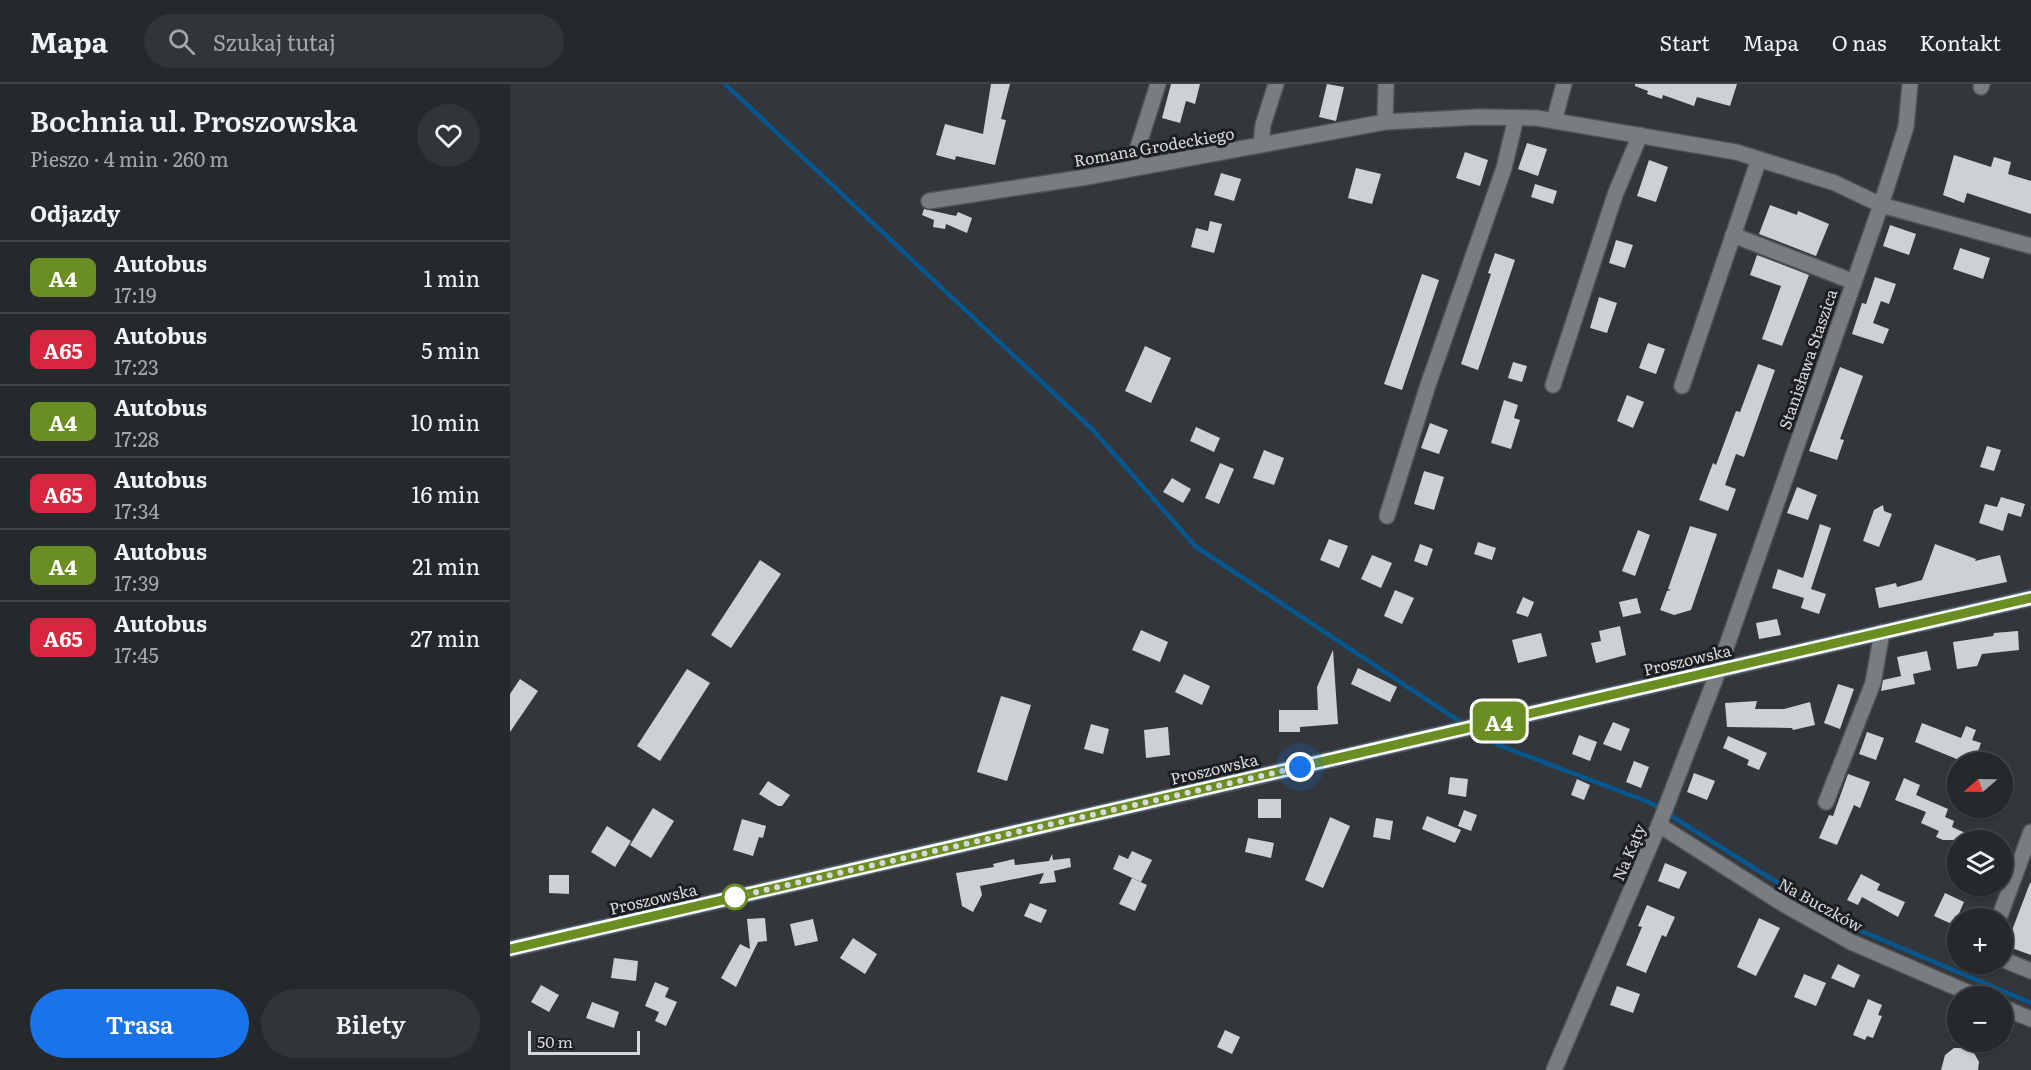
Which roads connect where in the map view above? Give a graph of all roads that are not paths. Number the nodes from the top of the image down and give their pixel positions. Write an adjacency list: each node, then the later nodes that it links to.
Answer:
1 (1158, 84): 12 (street)
2 (1276, 84): 10 (street)
3 (1386, 84): 8 (street)
4 (1564, 84): 7 (street)
5 (1910, 84): 14 (street, Stanisława Staszica)
6 (1516, 118): 7 (street, Romana Grodeckiego); 8 (street, Romana Grodeckiego); 20 (street)
7 (1554, 121): 9 (street, Romana Grodeckiego)
8 (1384, 122): 10 (street, Romana Grodeckiego)
9 (1640, 135): 11 (street, Romana Grodeckiego); 18 (street)
10 (1262, 145): 12 (street, Romana Grodeckiego)
11 (1759, 159): 14 (street, Romana Grodeckiego); 15 (street)
12 (1140, 166): 13 (street, Romana Grodeckiego)
13 (929, 201)
14 (1881, 205): 16 (street, Romana Grodeckiego); 17 (street, Stanisława Staszica)
15 (1733, 235): 17 (street); 19 (street)
16 (2031, 246)
17 (1854, 282): 23 (street, Stanisława Staszica)
18 (1553, 385)
19 (1682, 387)
20 (1387, 516)
21 (2031, 598): 22 (main road, Proszowska)
22 (1882, 632): 24 (main road, Proszowska); 25 (street)
23 (1726, 643): 24 (street, Na Kąty)
24 (1718, 670): 26 (street, Na Kąty); 29 (main road, Proszowska)
25 (1826, 802)
26 (1663, 816): 32 (street, Na Buczków); 35 (street, Na Kąty)
27 (2031, 832): 28 (street)
28 (2004, 908)
29 (510, 949)
30 (2013, 964): 31 (street)
31 (2031, 971)
32 (1953, 986)
33 (2013, 1012): 34 (street)
34 (2031, 1019)
35 (1554, 1070)

